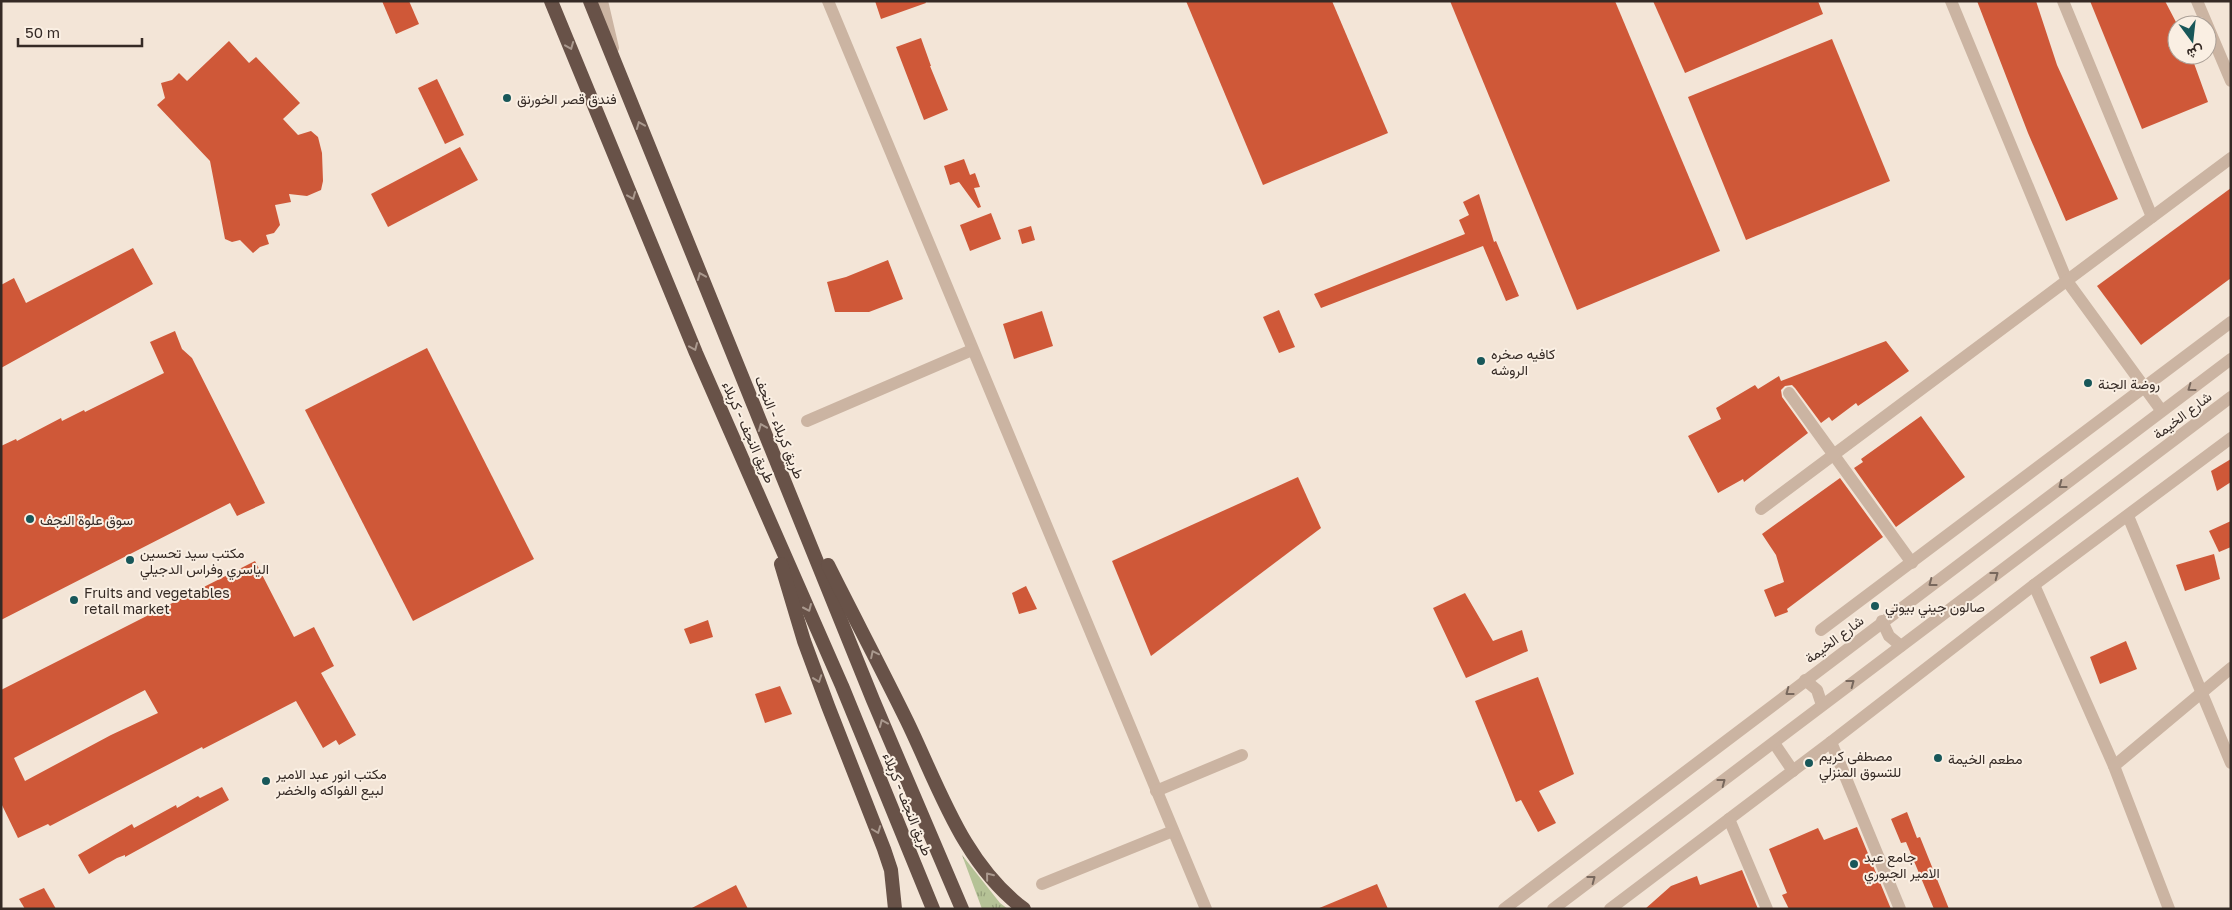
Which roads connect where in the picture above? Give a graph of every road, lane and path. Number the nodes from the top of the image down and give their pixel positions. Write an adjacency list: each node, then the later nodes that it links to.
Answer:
1 (551, 1): 24 (highway, طريق النجف - کربلاء, one-way to 24)
2 (590, 1): 8 (highway, طريق کربلاء - النجف)
3 (602, 1): 8 (street)
4 (828, 1): 14 (street)
5 (1951, 1): 12 (street)
6 (2063, 1): 11 (street)
7 (2197, 1): 9 (street)
8 (616, 65): 23 (highway, طريق کربلاء - النجف, one-way to 8)
9 (2231, 81)
10 (2231, 158): 11 (street)
11 (2152, 217): 12 (street)
12 (2067, 282): 16 (street); 22 (street)
13 (2231, 322): 16 (street)
14 (972, 350): 20 (street); 42 (street)
15 (2231, 359): 19 (street, شارع الخيمة, one-way to 19)
16 (2144, 387): 19 (street); 27 (street)
17 (1789, 393): 22 (street)
18 (2231, 397): 31 (street, شارع الخيمة, one-way to 18)
19 (2162, 410): 29 (street, شارع الخيمة, one-way to 29)
20 (807, 421)
21 (2230, 443): 26 (street)
22 (1833, 453): 25 (street); 27 (street)
23 (788, 489): 49 (highway, طريق کربلاء - النجف, one-way to 23); 50 (highway, one-way to 23)
24 (761, 499): 47 (highway, one-way to 47); 48 (highway, طريق النجف - کربلاء, one-way to 48)
25 (1761, 509)
26 (2128, 516): 28 (street); 34 (street)
27 (1912, 563): 30 (street)
28 (2034, 585): 37 (street); 40 (street)
29 (1882, 621): 31 (street); 33 (street, شارع الخيمة)
30 (1821, 630)
31 (1901, 646): 35 (street, شارع الخيمة, one-way to 31)
32 (2231, 668): 34 (street)
33 (1805, 680): 35 (street); 52 (street, شارع الخيمة, one-way to 52)
34 (2201, 691): 39 (street); 40 (street)
35 (1822, 705): 36 (street, شارع الخيمة)
36 (1774, 742): 41 (street); 53 (street, شارع الخيمة, one-way to 36)
37 (1831, 742): 41 (street); 55 (street)
38 (1242, 755): 42 (street)
39 (2231, 763)
40 (2114, 766): 56 (street)
41 (1794, 771): 43 (street)
42 (1156, 791): 44 (street)
43 (1729, 819): 46 (street); 54 (street)
44 (1173, 831): 45 (street); 51 (street)
45 (1042, 884)
46 (1616, 907)
47 (895, 909)
48 (933, 909)
49 (962, 909)
50 (1024, 909)
51 (1206, 909)
52 (1504, 909)
53 (1553, 909)
54 (1767, 909)
55 (1900, 909)
56 (2169, 909)

